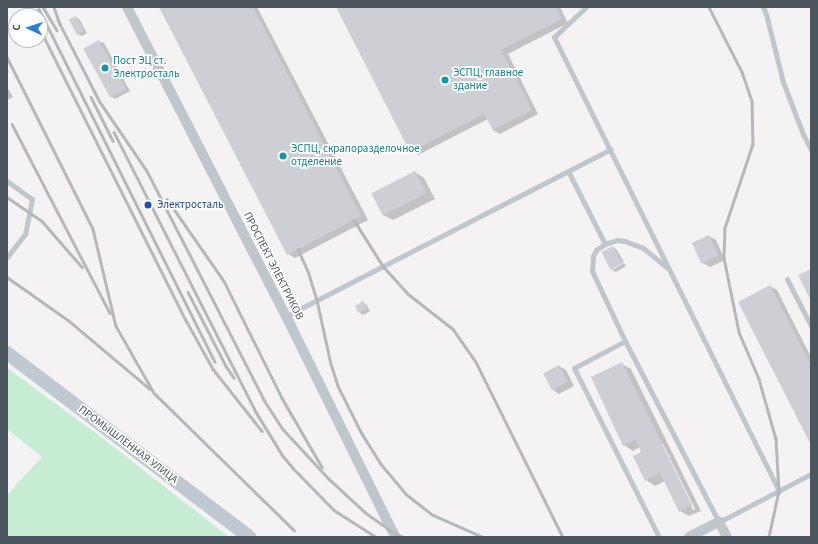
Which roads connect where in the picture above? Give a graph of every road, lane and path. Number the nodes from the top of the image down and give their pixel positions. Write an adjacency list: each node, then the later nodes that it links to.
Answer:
1 (127, 7): 12 (street, ПРОСПЕКТ ЭЛЕКТРИКОВ)
2 (586, 7): 4 (lane)
3 (763, 7): 5 (lane)
4 (611, 149): 6 (lane); 10 (lane)
5 (811, 150)
6 (568, 171): 8 (lane); 12 (lane)
7 (7, 181): 9 (lane)
8 (605, 244): 10 (lane); 14 (lane)
9 (7, 257)
10 (670, 270): 17 (lane)
11 (787, 279): 13 (lane)
12 (286, 316): 20 (street, ПРОСПЕКТ ЭЛЕКТРИКОВ)
13 (811, 326)
14 (625, 341): 18 (lane); 21 (lane)
15 (7, 354): 19 (street, ПРОМЫШЛЕННАЯ УЛИЦА)
16 (811, 474): 17 (lane)
17 (779, 491): 18 (lane)
18 (719, 522): 22 (street); 23 (street)
19 (249, 537)
20 (395, 537)
21 (659, 537)
22 (689, 537)
23 (727, 537)

